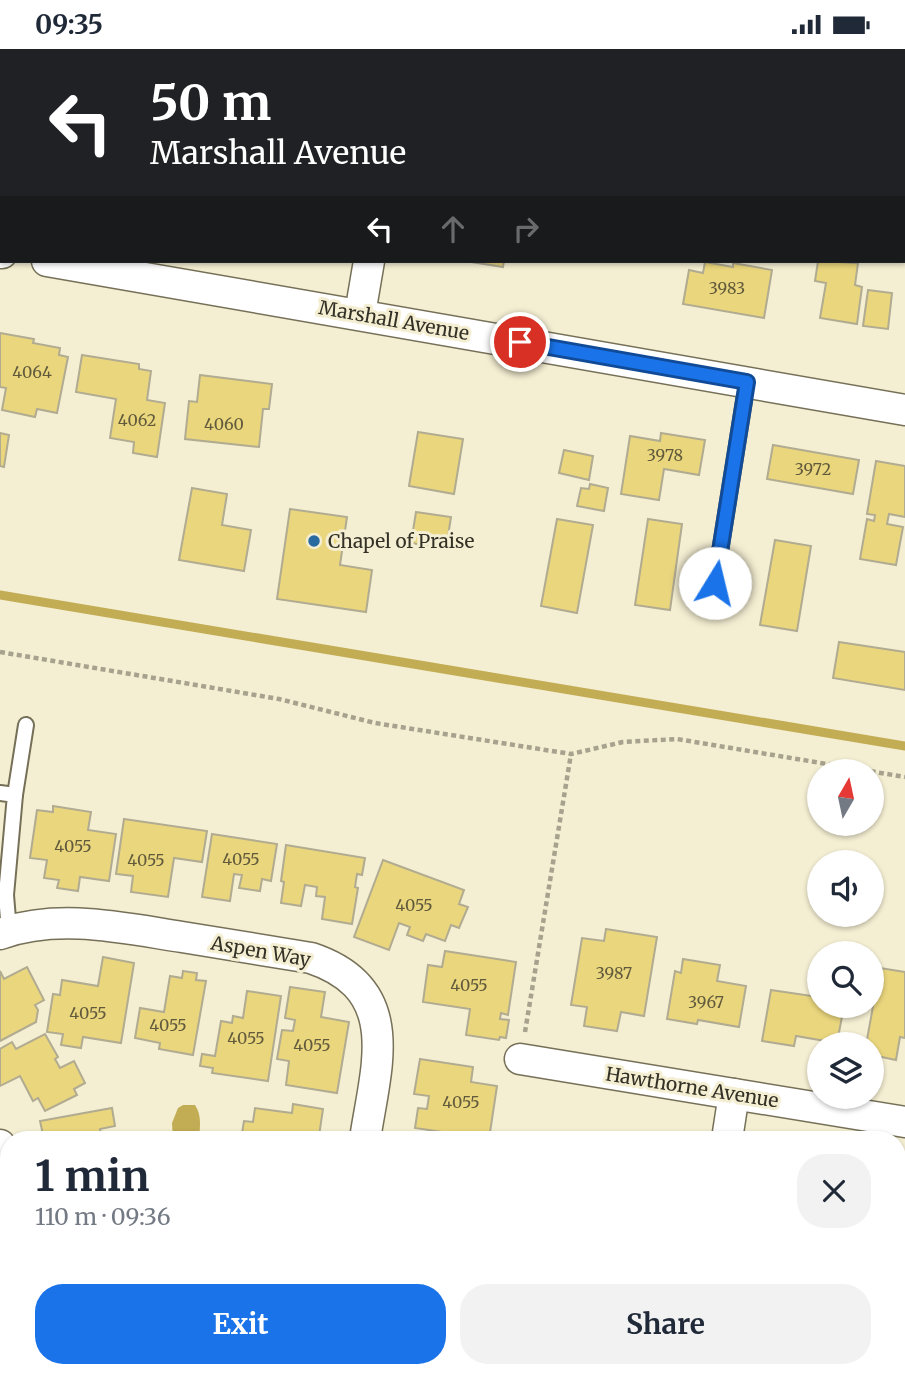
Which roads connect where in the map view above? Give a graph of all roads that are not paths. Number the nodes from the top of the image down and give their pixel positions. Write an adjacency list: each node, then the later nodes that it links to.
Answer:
1 (369, 263): 3 (street)
2 (90, 264): 3 (street, Marshall Avenue)
3 (360, 314): 4 (street, Marshall Avenue)
4 (747, 382): 5 (street, Marshall Avenue); 6 (lane)
5 (905, 409)
6 (715, 583)
7 (26, 726): 9 (lane)
8 (0, 793): 9 (lane)
9 (15, 795): 10 (lane)
10 (4, 933): 14 (street, Aspen Way)
11 (520, 1059): 12 (street, Hawthorne Avenue)
12 (734, 1094): 13 (street, Hawthorne Avenue); 15 (street)
13 (905, 1122)
14 (366, 1131)
15 (728, 1131)

